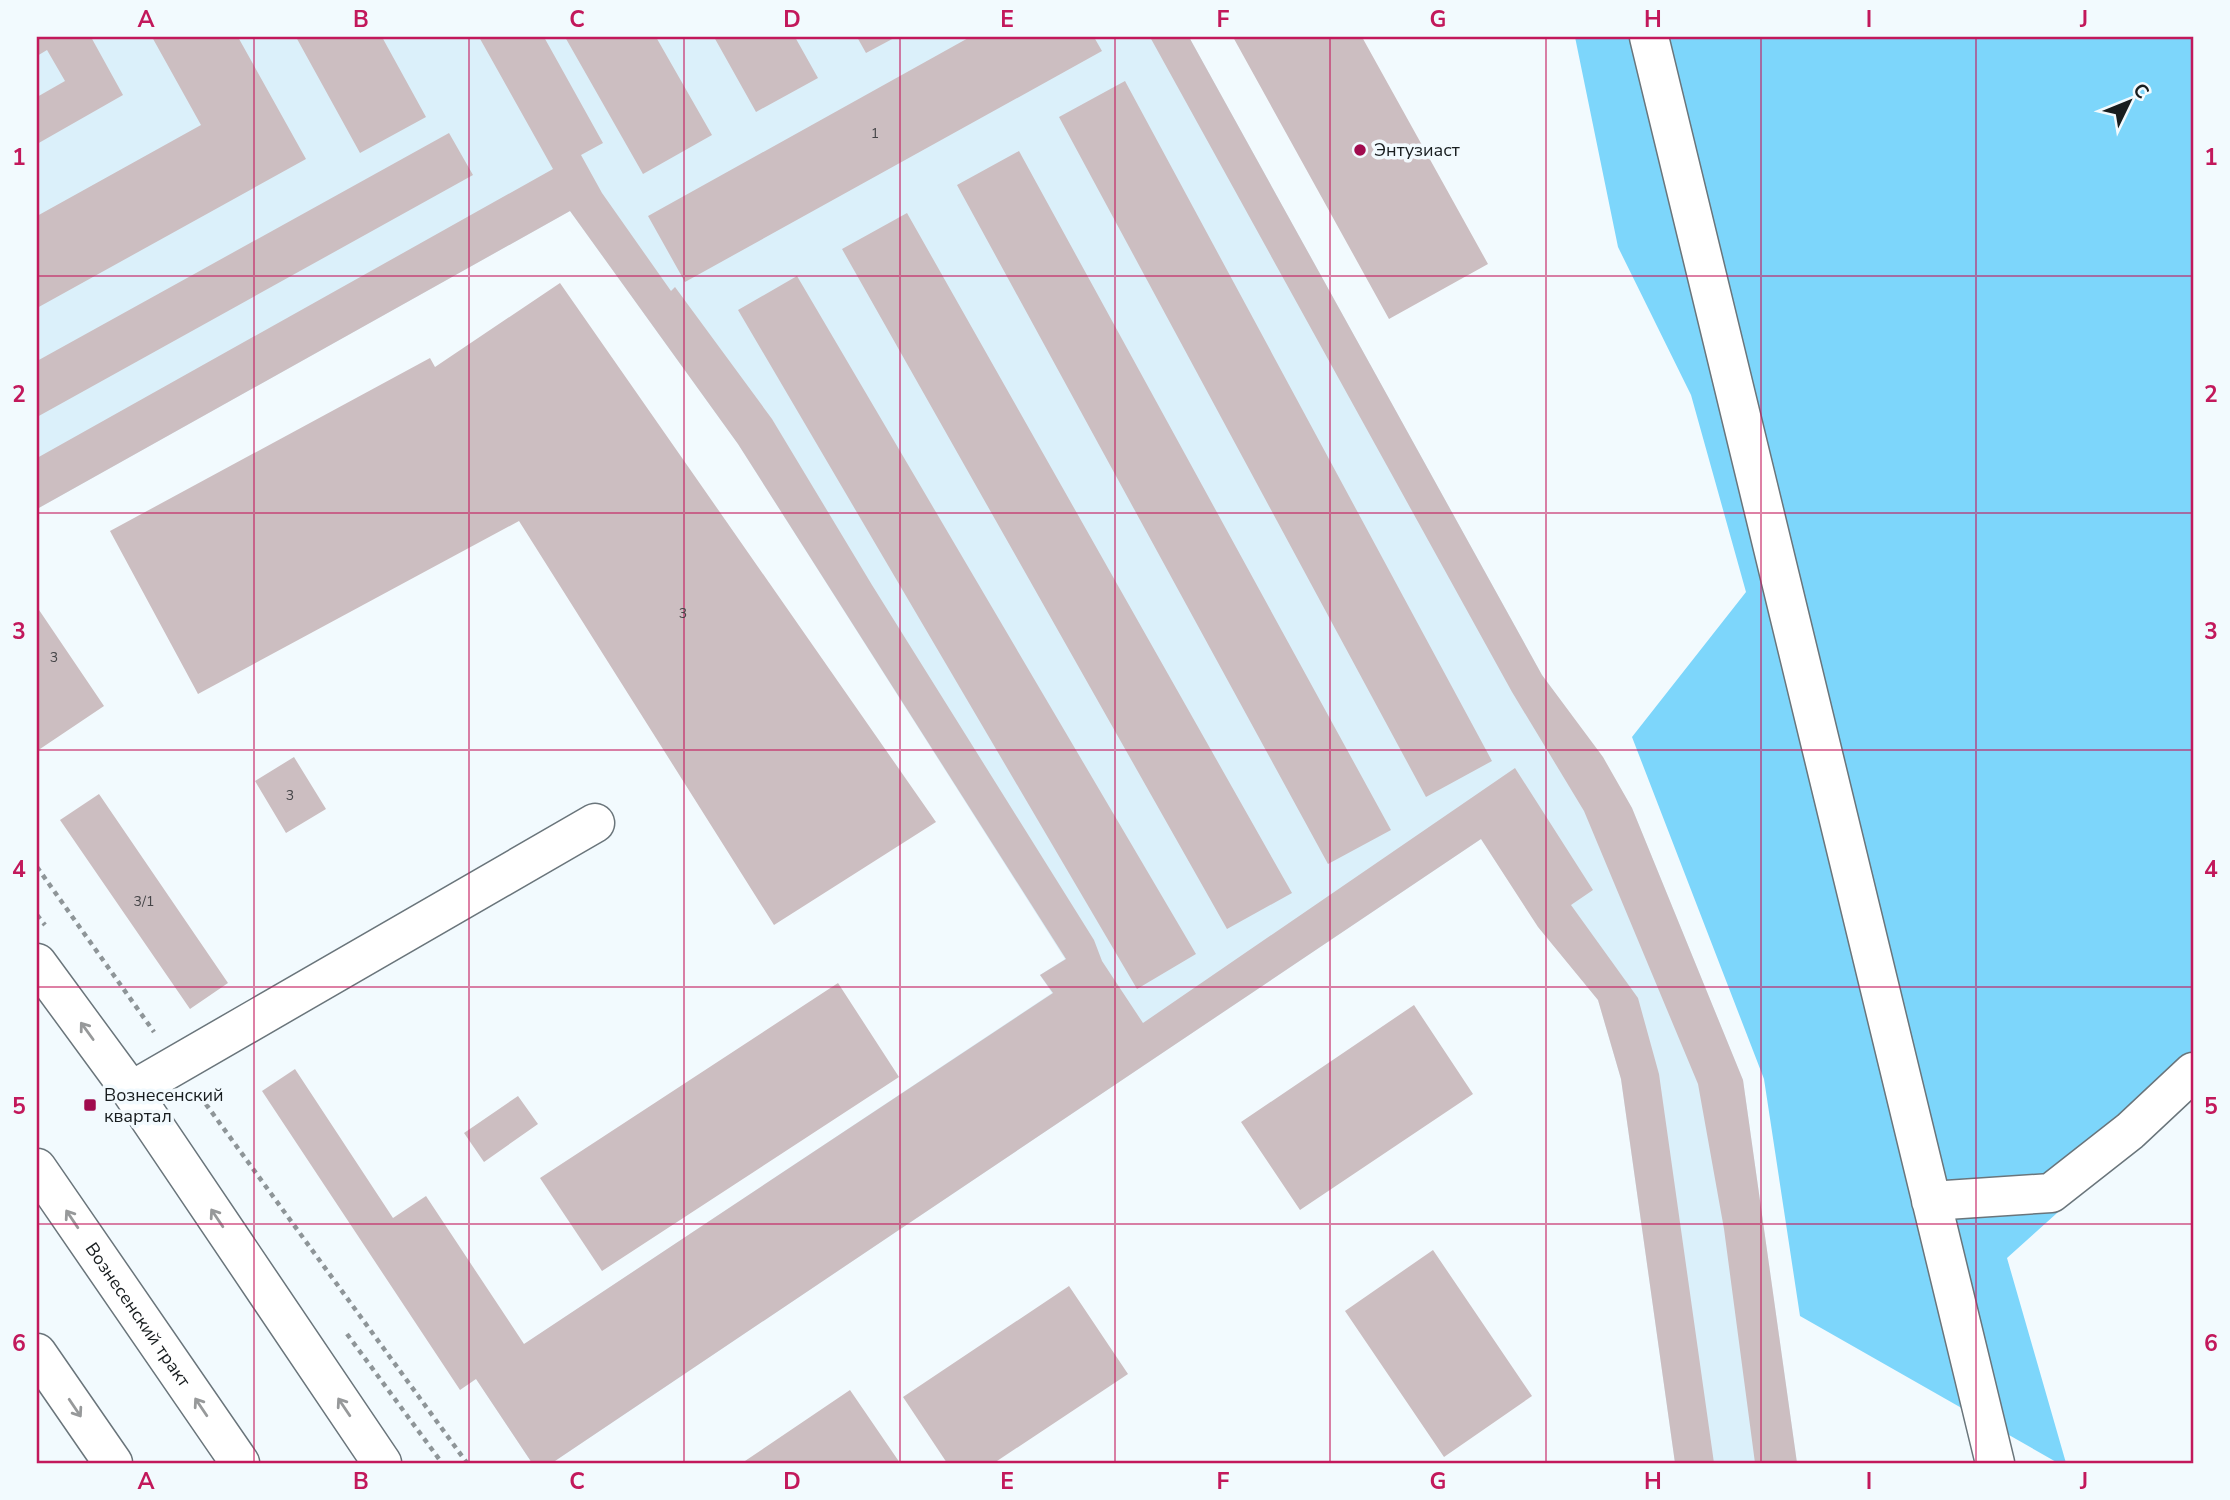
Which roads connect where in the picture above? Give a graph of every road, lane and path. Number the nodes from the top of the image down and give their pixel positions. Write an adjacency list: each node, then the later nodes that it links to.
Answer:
1 (1649, 37): 9 (street)
2 (595, 823): 5 (street)
3 (37, 867): 5 (path)
4 (37, 963): 7 (street, one-way to 4)
5 (177, 1065): 7 (street); 14 (path)
6 (2193, 1072): 9 (street)
7 (131, 1091): 13 (street, one-way to 7)
8 (37, 1168): 12 (street, Вознесенский тракт, one-way to 8)
9 (1931, 1201): 15 (street)
10 (37, 1353): 11 (street, one-way to 11)
11 (113, 1463)
12 (240, 1463)
13 (382, 1463)
14 (467, 1463)
15 (1994, 1463)

